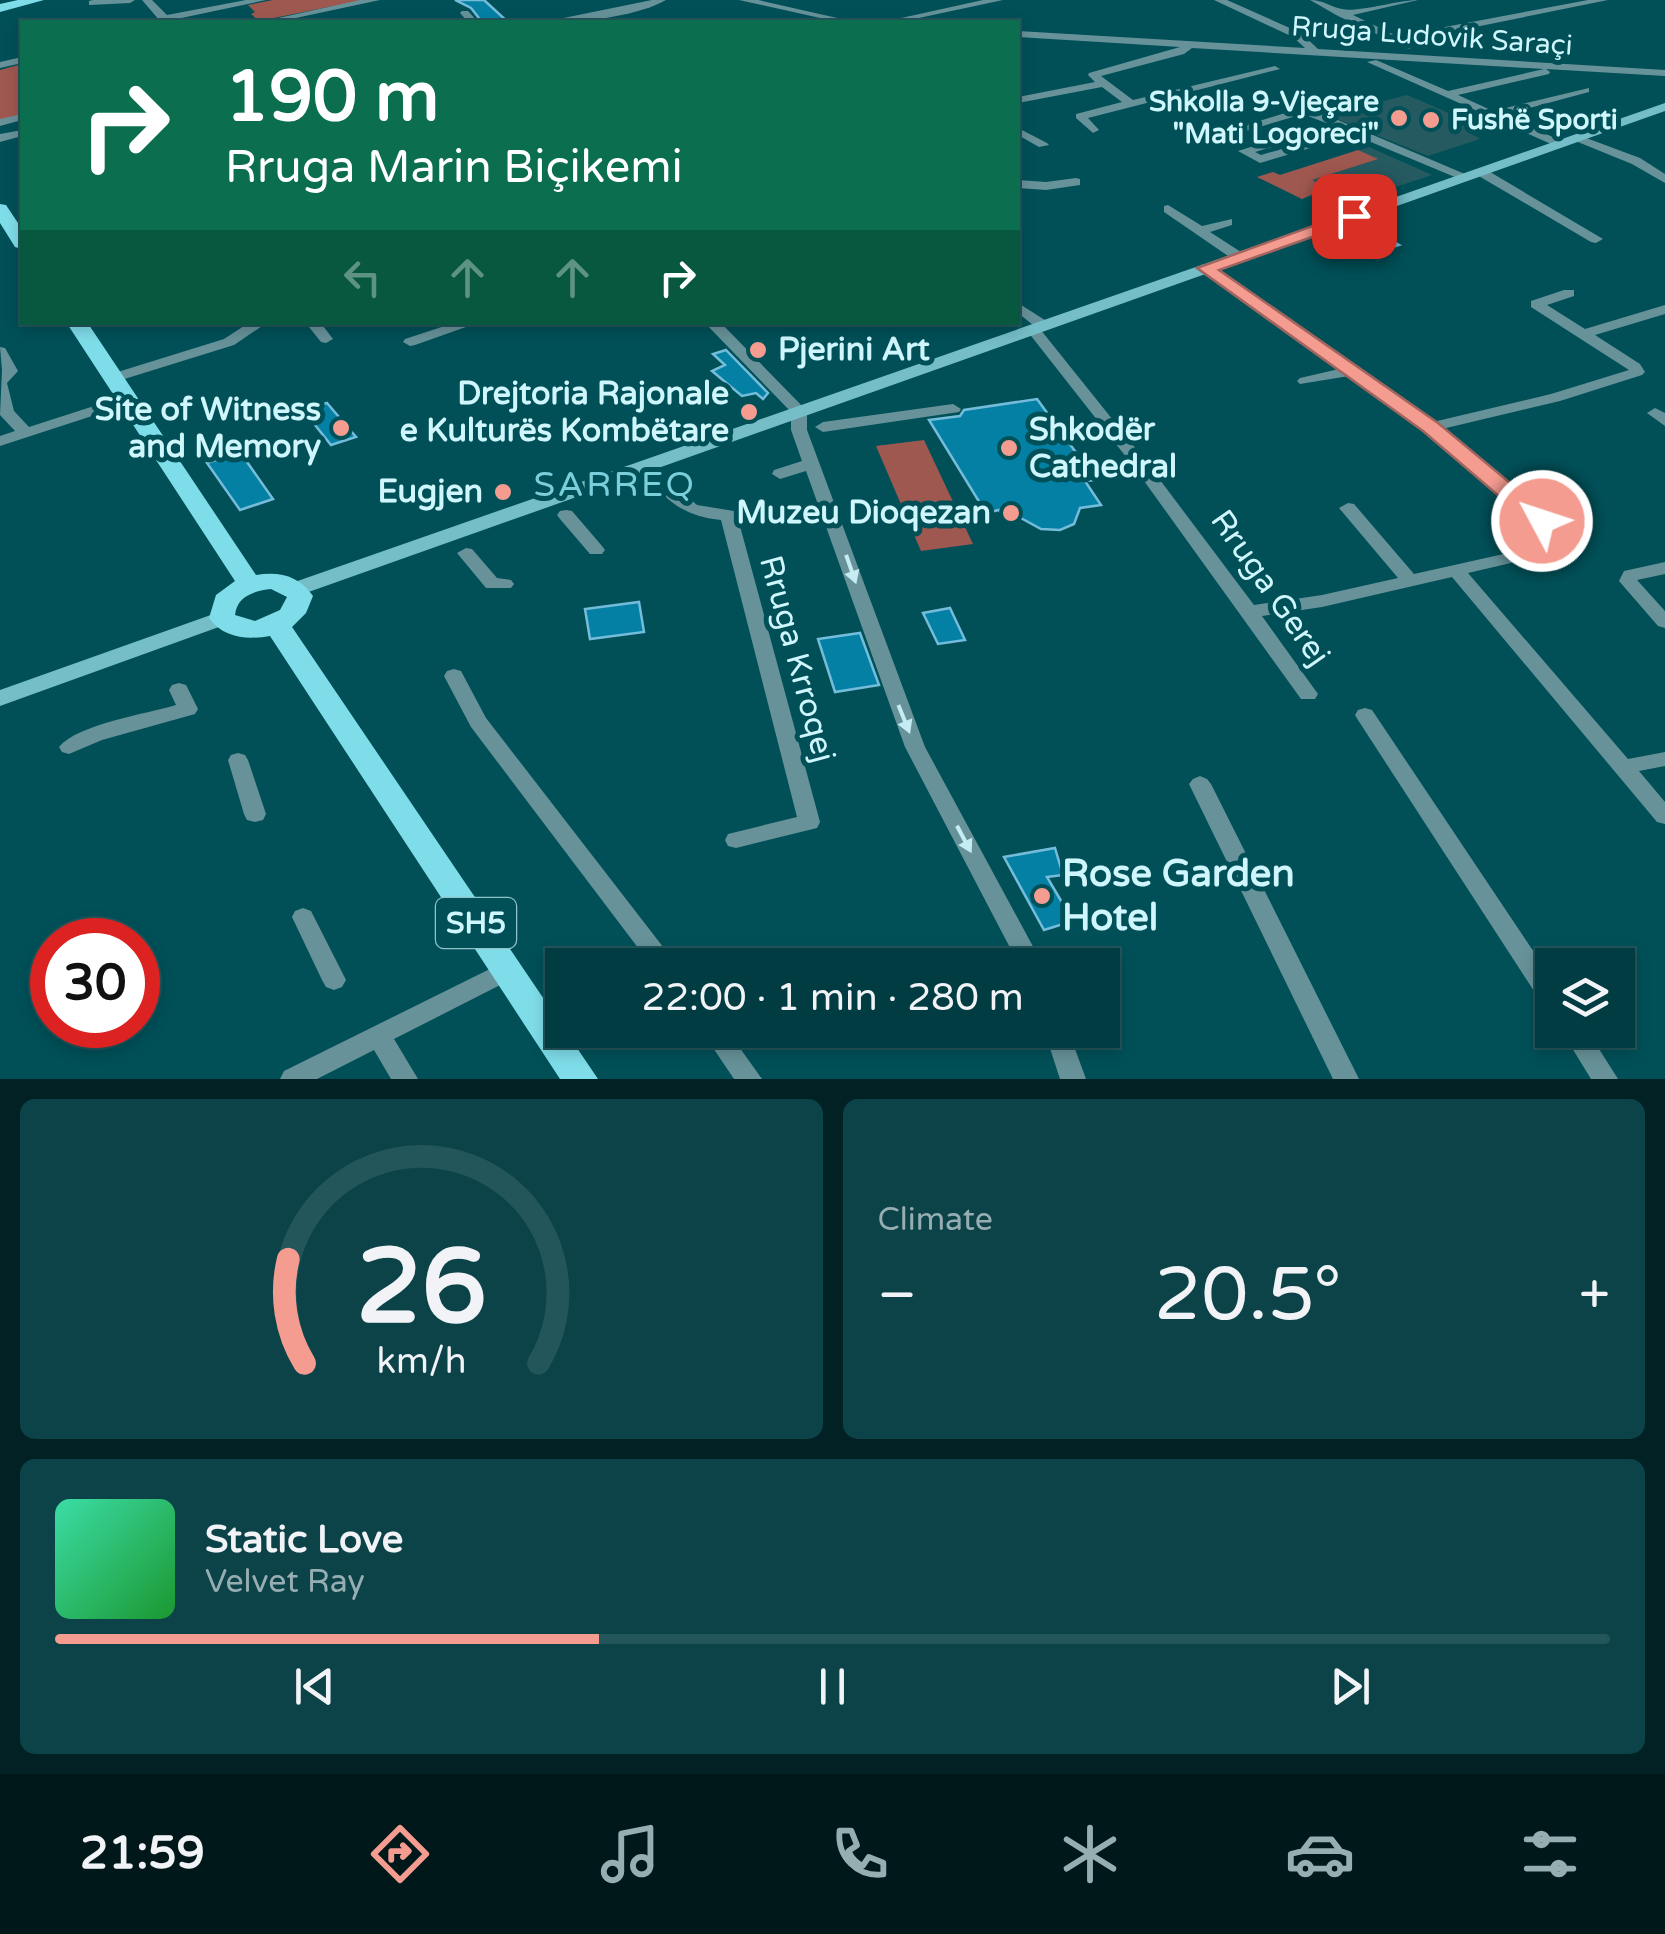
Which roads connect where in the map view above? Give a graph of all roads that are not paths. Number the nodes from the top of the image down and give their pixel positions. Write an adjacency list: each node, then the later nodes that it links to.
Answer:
1 (15, 0): 16 (main road)
2 (37, 0): 16 (main road)
3 (130, 0): 15 (street)
4 (146, 0): 19 (street)
5 (261, 0): 20 (street)
6 (375, 0): 21 (street)
7 (660, 0): 17 (street)
8 (770, 0): 14 (street)
9 (998, 0): 25 (street)
10 (1219, 0): 30 (street)
11 (1315, 0): 18 (street)
12 (1413, 0): 18 (street)
13 (1603, 0): 27 (street)
14 (748, 2): 24 (street)
15 (92, 3)
16 (0, 6)
17 (642, 7): 22 (street); 23 (street)
18 (1341, 14): 27 (street)
19 (165, 20)
20 (171, 20)
21 (276, 20)
22 (561, 20)
23 (635, 20)
24 (840, 20)
25 (898, 20)
26 (1020, 34): 28 (street, Rruga Ludovik Saraçi)
27 (1401, 42): 32 (street)
28 (1190, 44): 29 (street, Rruga Ludovik Saraçi); 35 (street)
29 (1245, 47): 30 (street, Rruga Ludovik Saraçi); 40 (street)
30 (1315, 52): 31 (street, Rruga Ludovik Saraçi)
31 (1358, 56): 32 (street, Rruga Ludovik Saraçi); 37 (street)
32 (1422, 59): 33 (street, Rruga Ludovik Saraçi)
33 (1565, 67): 34 (street, Rruga Ludovik Saraçi); 37 (street)
34 (1665, 73)
35 (1102, 84): 39 (street); 40 (street)
36 (1585, 90): 43 (street)
37 (1449, 94): 43 (street)
38 (1342, 98): 42 (street)
39 (1020, 100)
40 (1130, 103): 45 (street)
41 (1665, 108): 48 (main road)
42 (1306, 111): 44 (street); 49 (street)
43 (1493, 114): 50 (street)
44 (1336, 124): 47 (street); 47 (street)
45 (1092, 130)
46 (1020, 132): 51 (street)
47 (1352, 132): 52 (street)
48 (1577, 138): 50 (main road); 53 (street)
49 (1202, 142)
50 (1560, 144): 52 (main road)
51 (1043, 145)
52 (1473, 175): 60 (street); 62 (main road)
53 (1665, 178)
54 (1076, 182): 55 (street)
55 (1020, 184)
56 (0, 209): 61 (main road)
57 (1168, 209): 59 (street)
58 (1227, 222): 59 (street)
59 (1202, 230): 62 (street)
60 (1596, 239)
61 (20, 240)
62 (1238, 257): 63 (main road)
63 (1206, 268): 72 (main road); 77 (street)
64 (1568, 293): 73 (street)
65 (1020, 308): 72 (street, Rruga Gerej)
66 (1665, 309): 73 (street)
67 (78, 325): 80 (main road)
68 (256, 325): 80 (street)
69 (314, 325): 74 (street)
70 (464, 325): 75 (street)
71 (715, 325): 82 (street)
72 (1038, 327): 82 (main road); 100 (street, Rruga Gerej)
73 (1584, 334): 84 (street)
74 (326, 339)
75 (410, 342)
76 (0, 350): 79 (street)
77 (1352, 372): 78 (street); 84 (street)
78 (1306, 381)
79 (0, 383): 85 (street)
80 (120, 389): 85 (street); 98 (main road)
81 (952, 408): 83 (street)
82 (799, 411): 87 (street); 99 (main road)
83 (823, 427)
84 (1430, 427): 95 (street)
85 (26, 432): 86 (street)
86 (0, 441)
87 (813, 463): 88 (street); 119 (street, one-way to 119)
88 (780, 474)
89 (662, 484): 116 (street, Rruga Krroqej)
90 (1348, 508): 96 (street)
91 (566, 515): 92 (street)
92 (596, 550)
93 (466, 554): 97 (street)
94 (1665, 568): 102 (street)
95 (1456, 570): 96 (street); 112 (street)
96 (1410, 581): 100 (street)
97 (505, 584)
98 (250, 585): 99 (main road); 101 (main road)
99 (296, 589): 103 (main road)
100 (1250, 612): 106 (street, Rruga Gerej)
101 (222, 618): 103 (main road); 107 (main road)
102 (1665, 622)
103 (276, 624): 120 (main road, SH5)
104 (454, 676): 118 (street)
105 (179, 690): 109 (street)
106 (1308, 694)
107 (0, 698)
108 (1365, 715): 121 (street)
109 (69, 747)
110 (1665, 759): 112 (street)
111 (238, 760): 114 (street)
112 (1624, 766): 115 (street)
113 (1200, 784): 132 (street)
114 (255, 814)
115 (1665, 816)
116 (736, 840)
117 (303, 917): 122 (street)
118 (652, 948)
119 (1022, 948)
120 (508, 970): 123 (street); 129 (main road, SH5)
121 (1535, 972)
122 (334, 980)
123 (380, 1036): 127 (street); 128 (street)
124 (726, 1048): 130 (street)
125 (1063, 1048): 131 (street)
126 (1585, 1048): 133 (street)
127 (293, 1079)
128 (405, 1079)
129 (580, 1079)
130 (748, 1079)
131 (1074, 1079)
132 (1346, 1079)
133 (1605, 1079)

